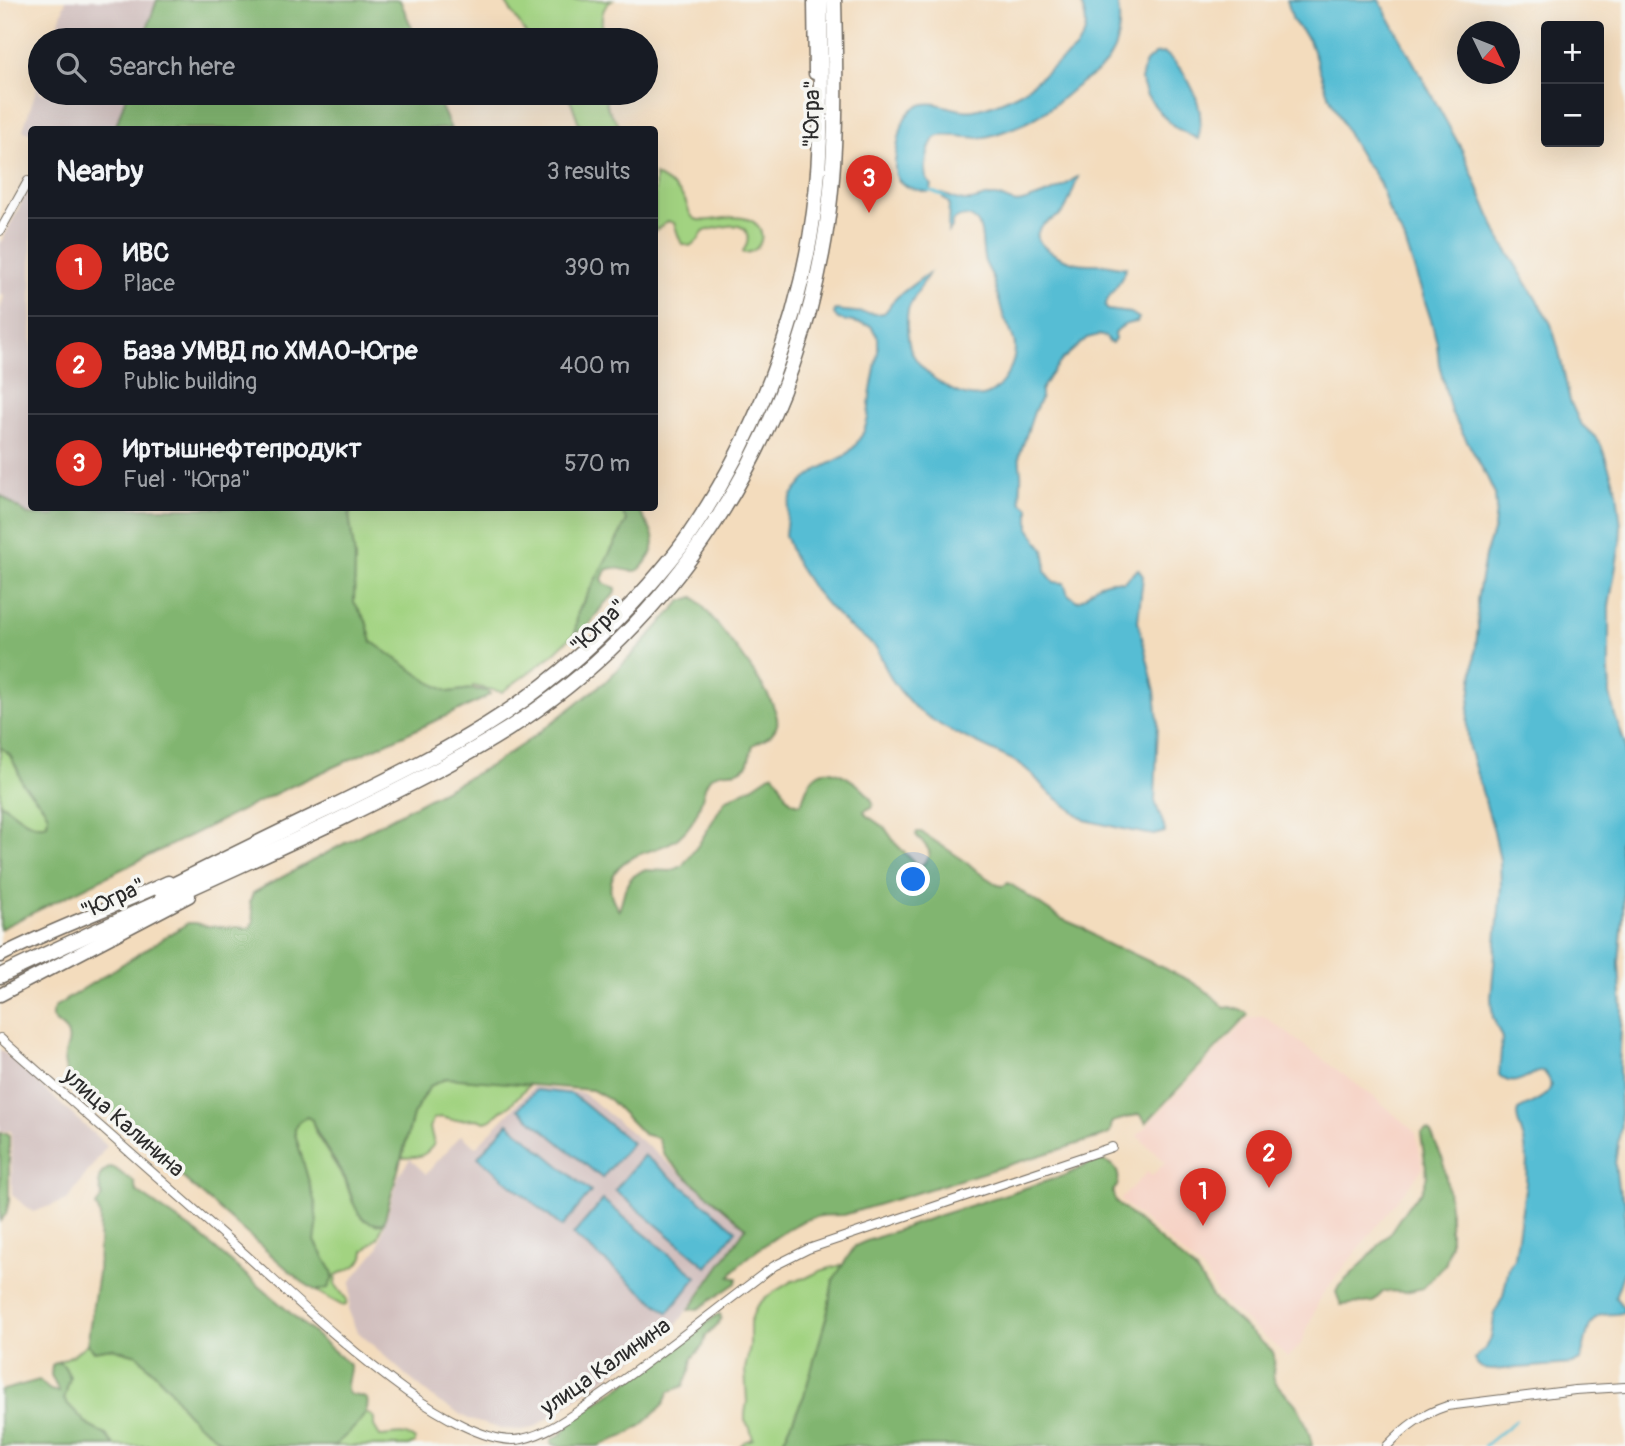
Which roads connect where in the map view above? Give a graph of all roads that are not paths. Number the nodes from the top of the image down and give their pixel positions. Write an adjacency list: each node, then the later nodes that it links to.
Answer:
1 (813, 0): 4 (street)
2 (820, 0): 4 (highway, "Югра")
3 (834, 0): 7 (highway, "Югра")
4 (820, 125): 7 (highway, "Югра")
5 (27, 181): 6 (street)
6 (0, 231)
7 (286, 837): 8 (main road); 9 (highway, "Югра"); 10 (main road)
8 (0, 956)
9 (0, 974)
10 (22, 983): 11 (main road); 12 (street)
11 (0, 995)
12 (0, 1004)
13 (0, 1032): 15 (street)
14 (0, 1038): 15 (street)
15 (11, 1047): 18 (street, улица Калинина)
16 (1112, 1147): 18 (street, улица Калинина)
17 (1625, 1387): 19 (street)
18 (512, 1443)
19 (1387, 1446)

